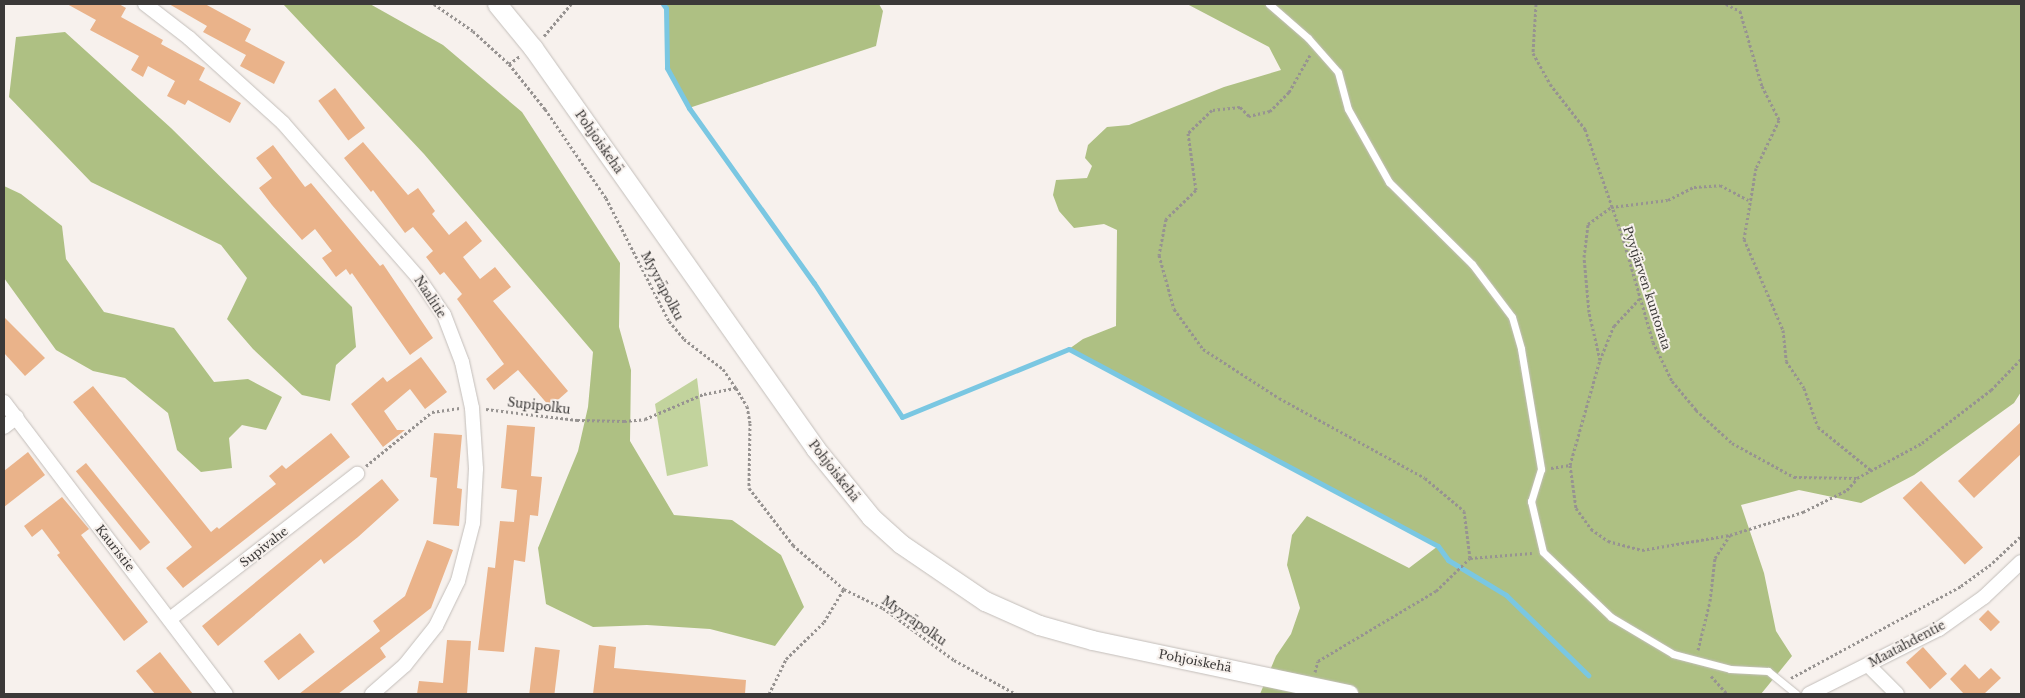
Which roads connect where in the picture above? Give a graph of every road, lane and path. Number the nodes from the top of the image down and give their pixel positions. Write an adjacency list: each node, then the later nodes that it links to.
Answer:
1 (145, 4): 15 (street, Naalitie)
2 (434, 4): 13 (path, Myyräpolku)
3 (497, 4): 33 (main road, Pohjoiskehä)
4 (1269, 4): 7 (lane)
5 (1536, 4): 9 (path, Pyytjärven kuntorata)
6 (1726, 4): 8 (path)
7 (1315, 45): 19 (lane); 26 (path)
8 (1748, 200): 9 (path); 20 (path)
9 (1611, 208): 10 (path, Pyytjärven kuntorata); 12 (path)
10 (1639, 299): 12 (path); 22 (path, Pyytjärven kuntorata)
11 (2021, 359): 20 (path, Pyytjärven kuntorata)
12 (1600, 360): 18 (path)
13 (736, 388): 15 (path, Supipolku); 28 (path, Myyräpolku)
14 (4, 402): 16 (street, Kauristie)
15 (472, 408): 21 (path, Supipolku); 35 (street, Naalitie)
16 (17, 417): 17 (street); 29 (street, Kauristie)
17 (4, 427)
18 (1570, 465): 19 (path); 23 (path)
19 (1540, 469): 25 (lane)
20 (1872, 471): 22 (path, Pyytjärven kuntorata)
21 (356, 474): 29 (street, Supivahe)
22 (1857, 478): 23 (path)
23 (1730, 535): 30 (path)
24 (2021, 536): 32 (path)
25 (1543, 552): 26 (path); 30 (lane)
26 (1470, 558): 33 (path)
27 (2021, 562): 31 (street, Maatähdentie)
28 (844, 590): 36 (path); 37 (path, Myyräpolku)
29 (170, 620): 34 (street, Kauristie)
30 (1697, 661): 32 (lane); 41 (path)
31 (1868, 665): 43 (street, Maatähdentie); 44 (street)
32 (1782, 684): 42 (lane)
33 (1313, 685): 40 (main road, Pohjoiskehä)
34 (226, 694)
35 (372, 694)
36 (769, 694)
37 (1016, 694)
38 (1225, 694): 39 (path)
39 (1246, 694)
40 (1348, 694)
41 (1727, 694)
42 (1796, 694)
43 (1808, 694)
44 (1897, 694)

